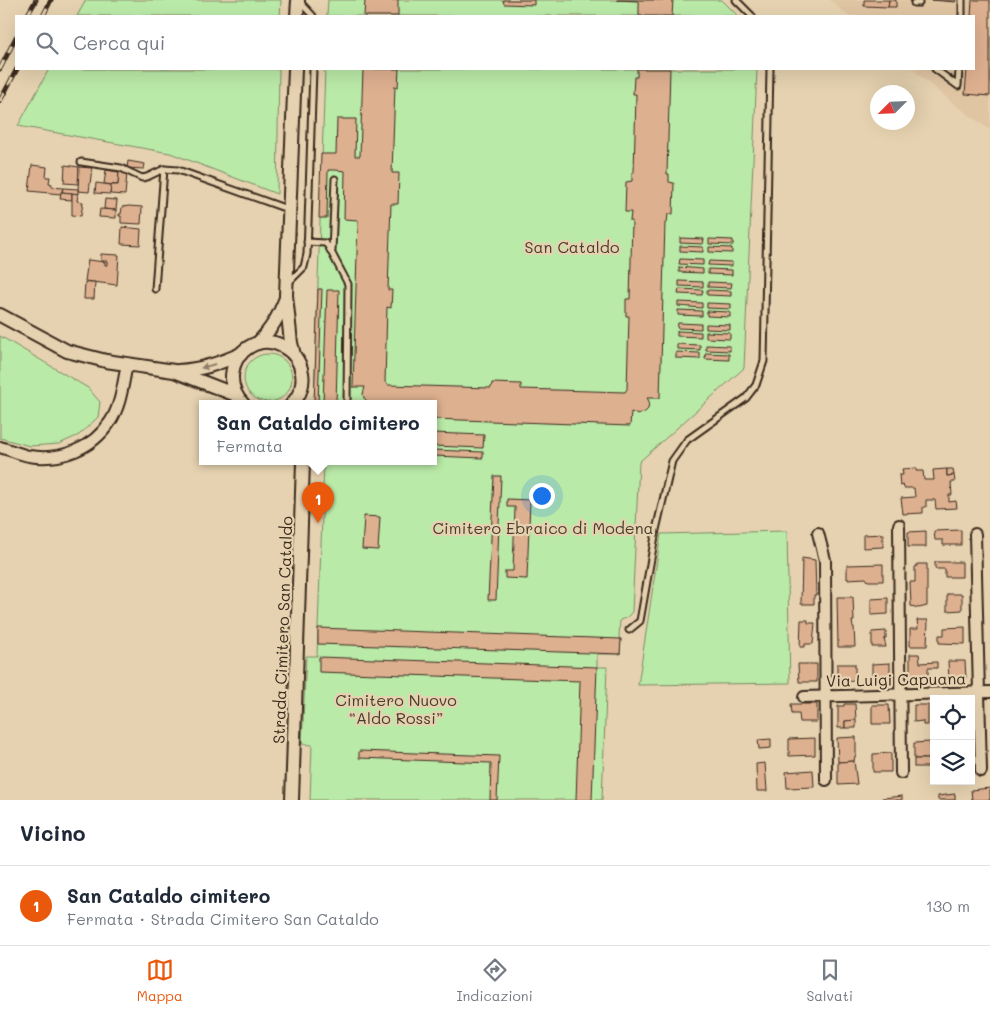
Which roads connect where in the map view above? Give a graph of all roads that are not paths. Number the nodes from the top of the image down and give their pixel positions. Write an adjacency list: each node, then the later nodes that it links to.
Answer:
1 (298, 0): 4 (street); 5 (lane)
2 (736, 0): 6 (lane)
3 (962, 0): 7 (lane)
4 (297, 15)
5 (312, 15)
6 (751, 15)
7 (962, 15)
8 (295, 70): 16 (street)
9 (313, 70): 17 (lane)
10 (770, 70): 35 (lane)
11 (936, 70): 12 (lane)
12 (959, 70)
13 (81, 162): 14 (lane)
14 (164, 169): 16 (lane); 20 (lane)
15 (335, 179): 18 (lane)
16 (290, 210): 19 (street)
17 (307, 242): 18 (lane); 19 (lane)
18 (332, 252): 29 (lane)
19 (287, 289): 22 (street); 24 (street)
20 (155, 290)
21 (0, 315): 25 (street)
22 (258, 344): 23 (street); 24 (street)
23 (241, 354): 26 (street, one-way to 26); 27 (street)
24 (294, 355): 28 (street)
25 (127, 364): 26 (street); 30 (street)
26 (174, 371): 27 (street)
27 (240, 400)
28 (295, 400)
29 (347, 400)
30 (0, 447)
31 (303, 465): 43 (street, Strada Cimitero San Cataldo)
32 (899, 525): 37 (street)
33 (818, 533): 38 (street)
34 (975, 534): 36 (street)
35 (630, 630)
36 (985, 692): 37 (street, Via Luigi Capuana); 40 (street)
37 (900, 694): 38 (street, Via Luigi Capuana); 41 (street)
38 (824, 696): 39 (street, Via Luigi Capuana); 42 (street)
39 (804, 697)
40 (981, 771)
41 (901, 773)
42 (826, 780)
43 (292, 800)

